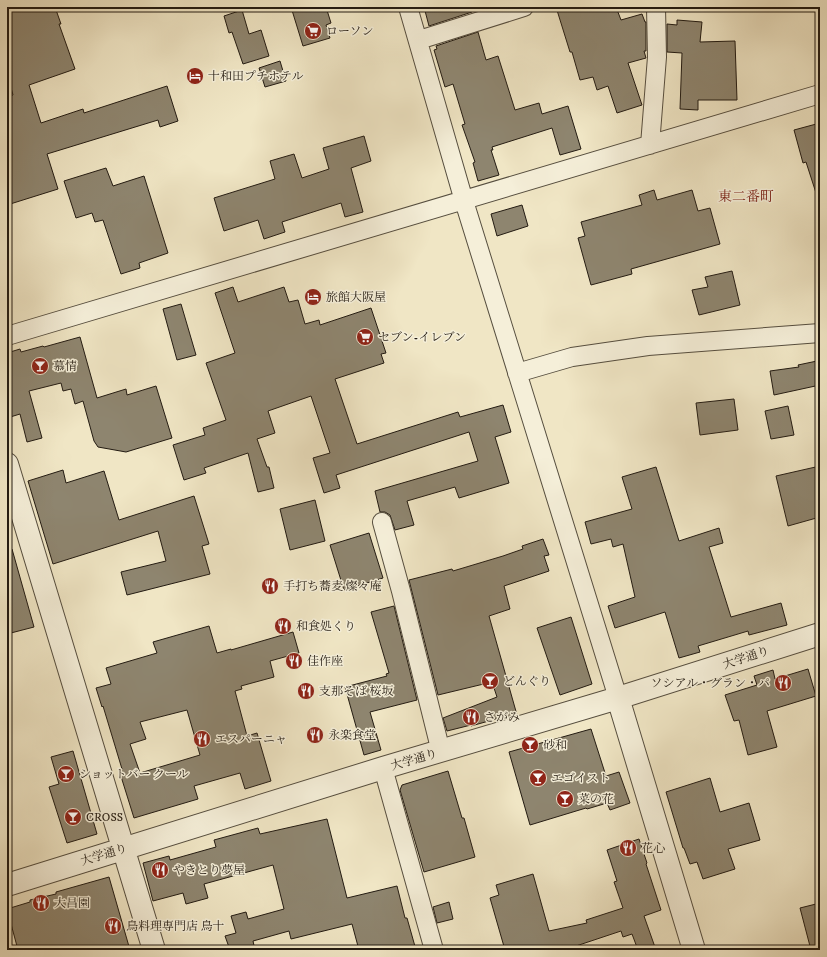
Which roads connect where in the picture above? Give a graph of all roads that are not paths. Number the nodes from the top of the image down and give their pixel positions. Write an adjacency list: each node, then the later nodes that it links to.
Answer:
1 (408, 7): 4 (street)
2 (524, 7): 4 (street)
3 (656, 7): 6 (street)
4 (419, 40): 7 (street)
5 (820, 94): 6 (street)
6 (650, 145): 7 (street)
7 (464, 201): 9 (street); 10 (street)
8 (820, 333): 10 (street)
9 (7, 336)
10 (517, 373): 14 (street)
11 (7, 464): 17 (street)
12 (382, 522): 15 (street)
13 (820, 634): 14 (street, 大学通り)
14 (618, 698): 15 (street, 大学通り); 21 (street)
15 (441, 752): 16 (street, 大学通り)
16 (383, 768): 17 (street, 大学通り); 20 (street)
17 (124, 849): 18 (street, 大学通り); 19 (street)
18 (7, 885)
19 (154, 950)
20 (434, 950)
21 (694, 950)

